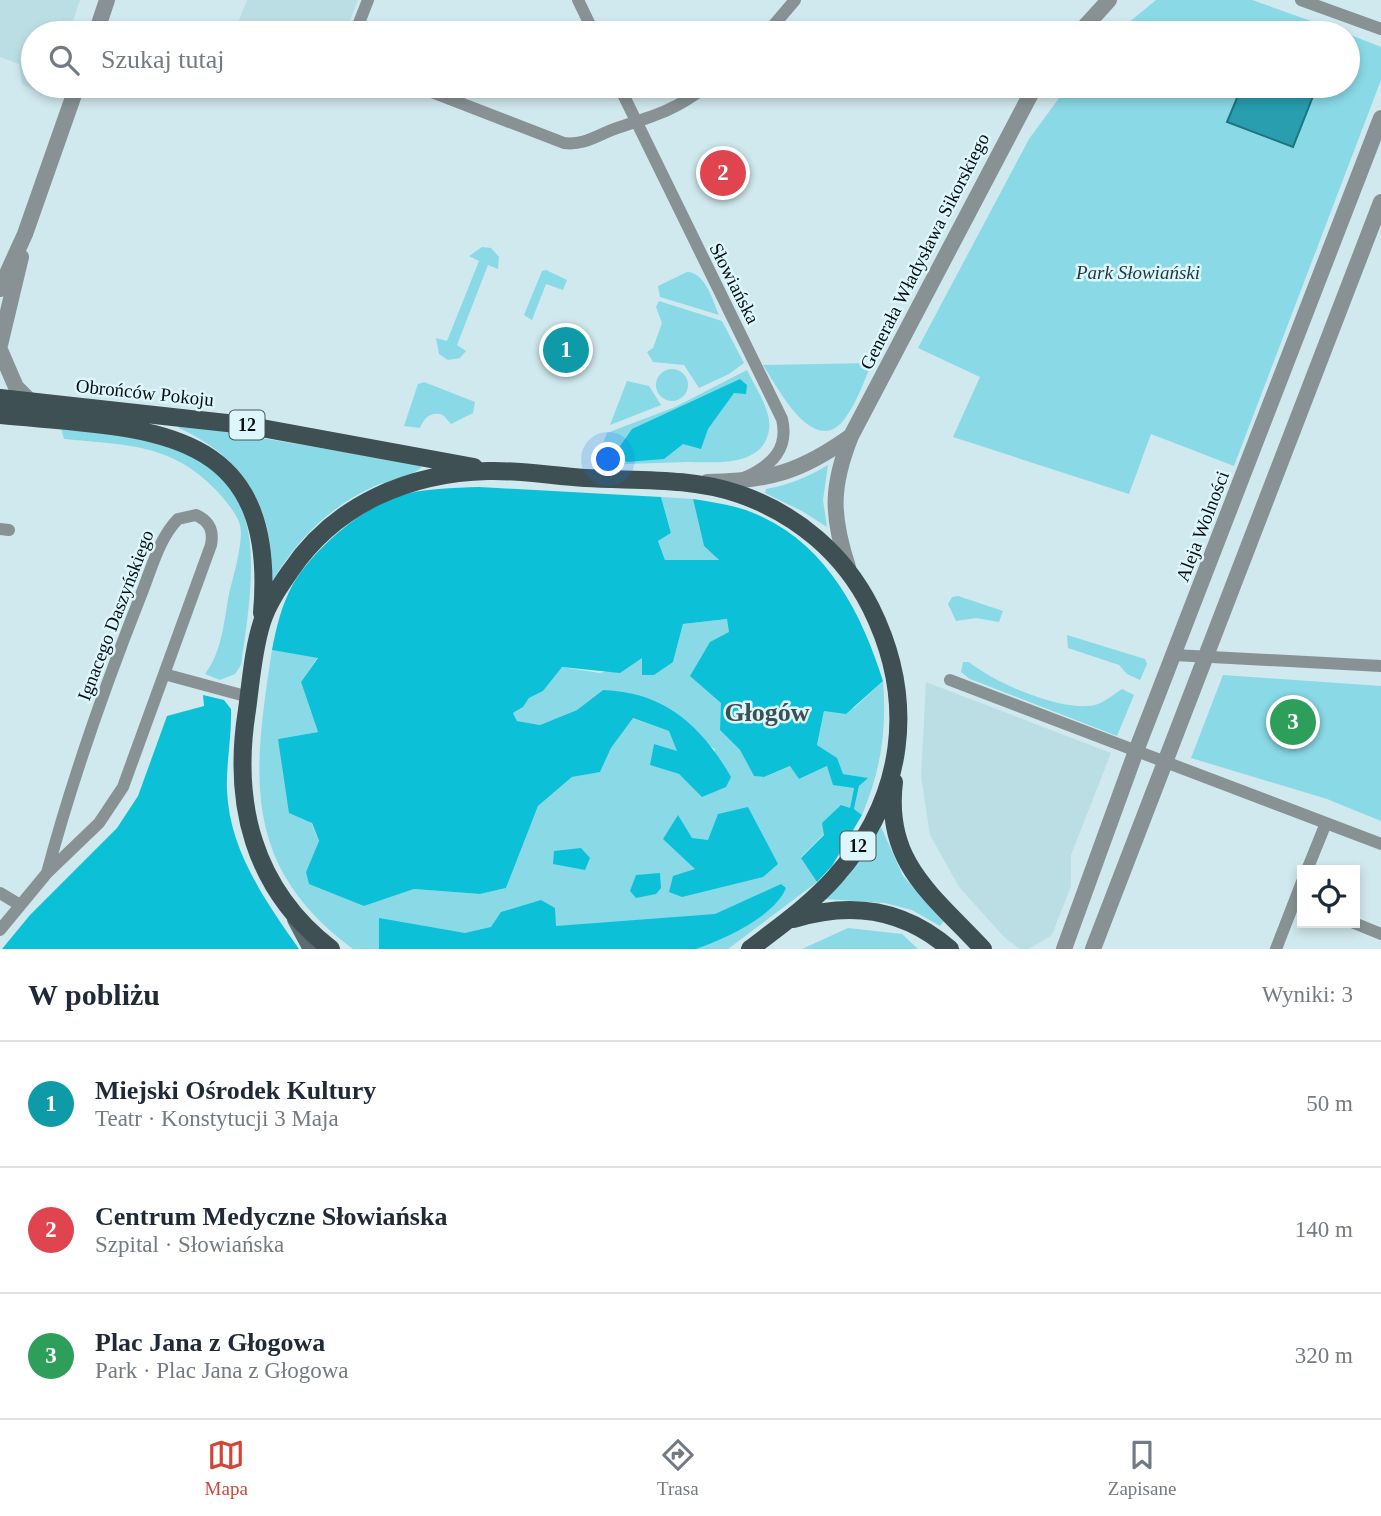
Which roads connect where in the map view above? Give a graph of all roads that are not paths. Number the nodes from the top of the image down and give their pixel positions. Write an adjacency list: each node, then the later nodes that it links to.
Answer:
1 (107, 0): 7 (street)
2 (368, 0): 8 (street)
3 (578, 0): 9 (street)
4 (795, 0): 10 (street)
5 (1109, 0): 11 (street)
6 (1300, 0): 12 (street)
7 (100, 21)
8 (360, 21)
9 (588, 21)
10 (777, 21)
11 (1090, 21)
12 (1359, 21)
13 (1360, 21): 14 (street)
14 (1381, 29)
15 (73, 98): 23 (street)
16 (447, 98): 21 (street)
17 (625, 98): 21 (street, Słowiańska)
18 (688, 98): 21 (street)
19 (1029, 98): 29 (street, Generała Władysława Sikorskiego)
20 (1381, 118): 35 (street, Aleja Wolności)
21 (637, 123): 31 (street, Słowiańska)
22 (1381, 202): 36 (street)
23 (25, 234): 24 (street); 25 (street)
24 (0, 289)
25 (0, 347): 27 (street)
26 (0, 398): 27 (main road, Obrońców Pokoju / 12)
27 (30, 401): 30 (main road, Obrońców Pokoju / 12)
28 (0, 415): 34 (main road, Obrońców Pokoju / 12)
29 (851, 436): 31 (street, Generała Władysława Sikorskiego); 33 (street, Generała Władysława Sikorskiego)
30 (492, 470): 32 (main road, 12); 34 (main road, 12)
31 (739, 481): 32 (street, Generała Władysława Sikorskiego)
32 (681, 483): 33 (main road, 12)
33 (848, 567): 41 (main road, 12)
34 (261, 624): 40 (main road, 12)
35 (1174, 655): 36 (street); 42 (street, Aleja Wolności)
36 (1208, 655): 37 (street); 43 (street)
37 (1381, 666)
38 (164, 674): 40 (street); 47 (street, Ignacego Daszyńskiego); 47 (street, Ignacego Daszyńskiego)
39 (950, 680): 42 (street)
40 (249, 697): 51 (main road, 12)
41 (898, 751): 52 (main road, 12); 60 (main road, 12)
42 (1136, 751): 43 (street); 61 (street, Aleja Wolności)
43 (1167, 764): 44 (street); 62 (street)
44 (1326, 823): 45 (street); 46 (street)
45 (1381, 844)
46 (1309, 865)
47 (47, 873): 49 (street, Ignacego Daszyńskiego)
48 (0, 893): 49 (street)
49 (20, 905): 54 (street, Ignacego Daszyńskiego)
50 (1297, 905): 63 (street)
51 (294, 916): 56 (main road); 57 (main road, 12)
52 (788, 921): 58 (main road, 12); 59 (main road, 12)
53 (1360, 925): 55 (street)
54 (0, 930)
55 (1381, 934)
56 (312, 949)
57 (331, 949)
58 (750, 949)
59 (950, 949)
60 (982, 949)
61 (1064, 949)
62 (1093, 949)
63 (1276, 949)

